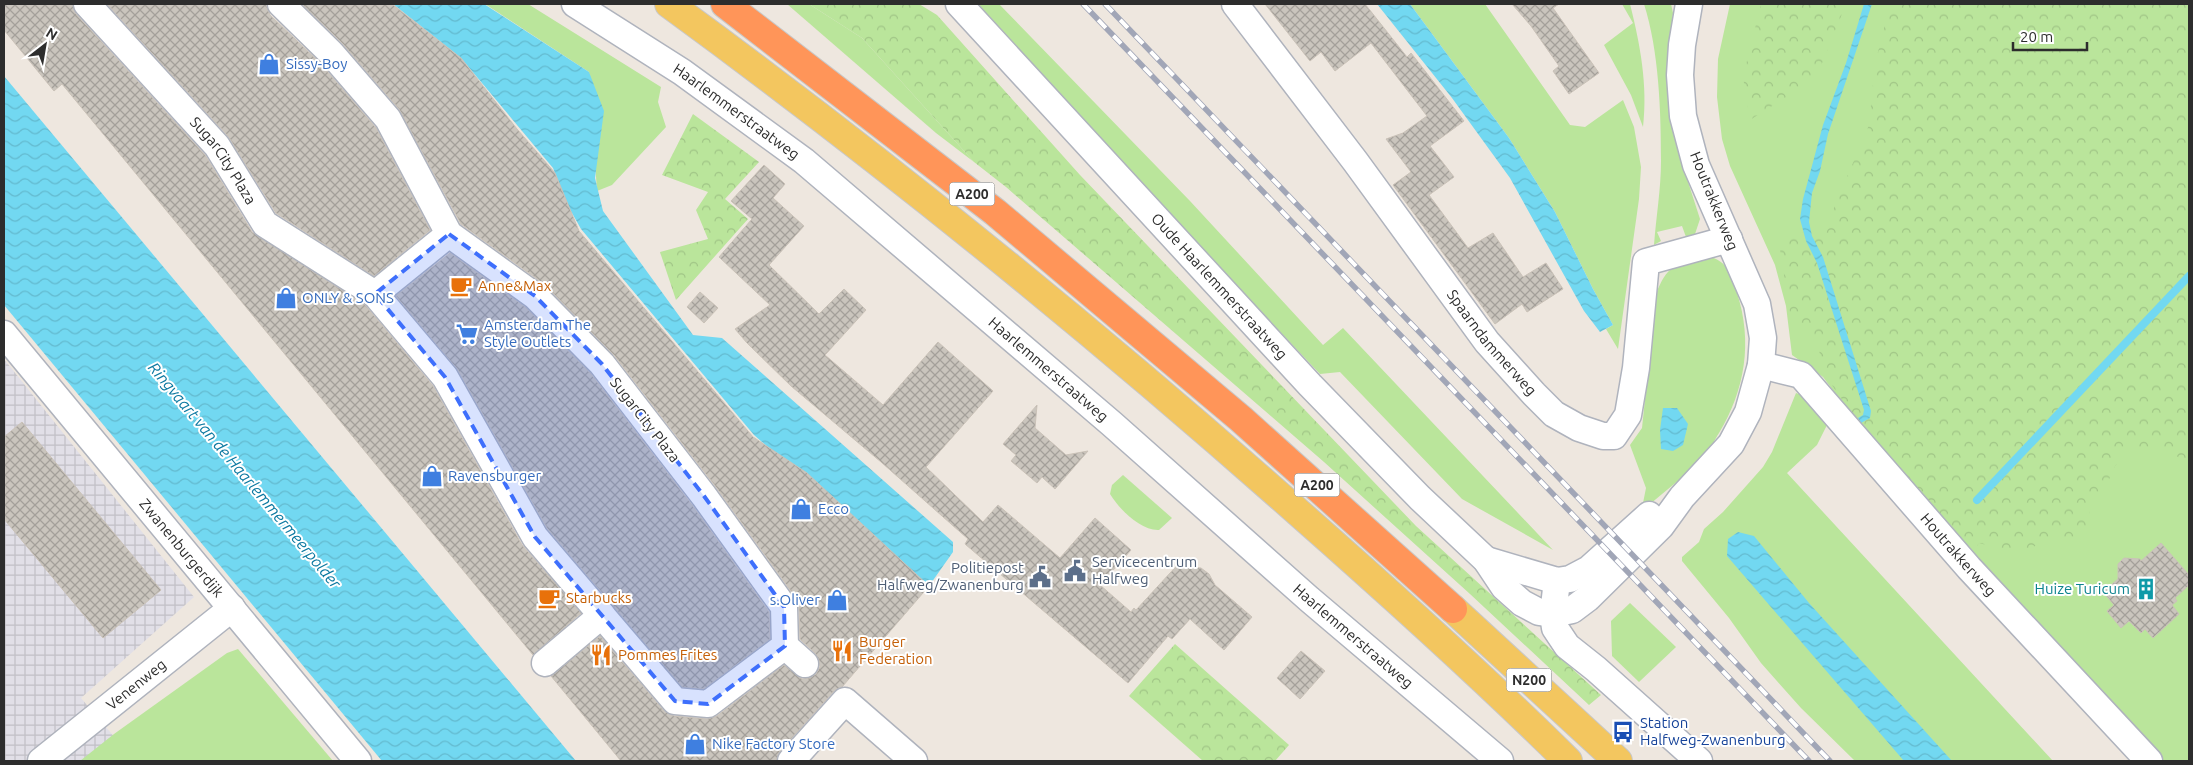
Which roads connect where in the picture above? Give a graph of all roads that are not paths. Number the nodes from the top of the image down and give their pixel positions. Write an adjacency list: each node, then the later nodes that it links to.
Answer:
1 (87, 4): 13 (street, SugarCity Plaza)
2 (281, 4): 11 (street, SugarCity Plaza)
3 (575, 4): 31 (street, Haarlemmerstraatweg)
4 (669, 4): 18 (main road, A200)
5 (725, 4): 10 (highway, A200)
6 (736, 4): 10 (highway, A200)
7 (959, 4): 17 (street, Oude Haarlemmerstraatweg)
8 (1235, 4): 12 (street, Spaarndammerweg)
9 (1688, 4): 12 (street, Houtrakkerweg)
10 (761, 30): 21 (highway, A200)
11 (449, 234): 13 (street); 24 (street, SugarCity Plaza)
12 (1729, 239): 15 (street, Houtrakkerweg)
13 (375, 294): 23 (street, SugarCity Plaza)
14 (4, 334): 20 (street, Zwanenburgerdijk)
15 (1761, 365): 16 (street, Houtrakkerweg); 35 (street, Houtrakkerweg)
16 (1682, 497): 19 (street, Houtrakkerweg); 22 (street, Houtrakkerweg)
17 (1486, 560): 19 (street, Oude Haarlemmerstraatweg); 22 (street, Oude Haarlemmerstraatweg)
18 (1371, 576): 32 (main road, N200)
19 (1557, 581): 22 (street)
20 (232, 608): 28 (street, Venenweg); 29 (street, Zwanenburgerdijk)
21 (1453, 609): 33 (main road, N200)
22 (1563, 612): 34 (street)
23 (602, 615): 24 (street, SugarCity Plaza); 25 (street)
24 (785, 646): 26 (street)
25 (545, 663)
26 (805, 664)
27 (909, 756): 30 (street)
28 (40, 761)
29 (358, 761)
30 (791, 761)
31 (1500, 761)
32 (1568, 761)
33 (1618, 761)
34 (1700, 761)
35 (2149, 761)

